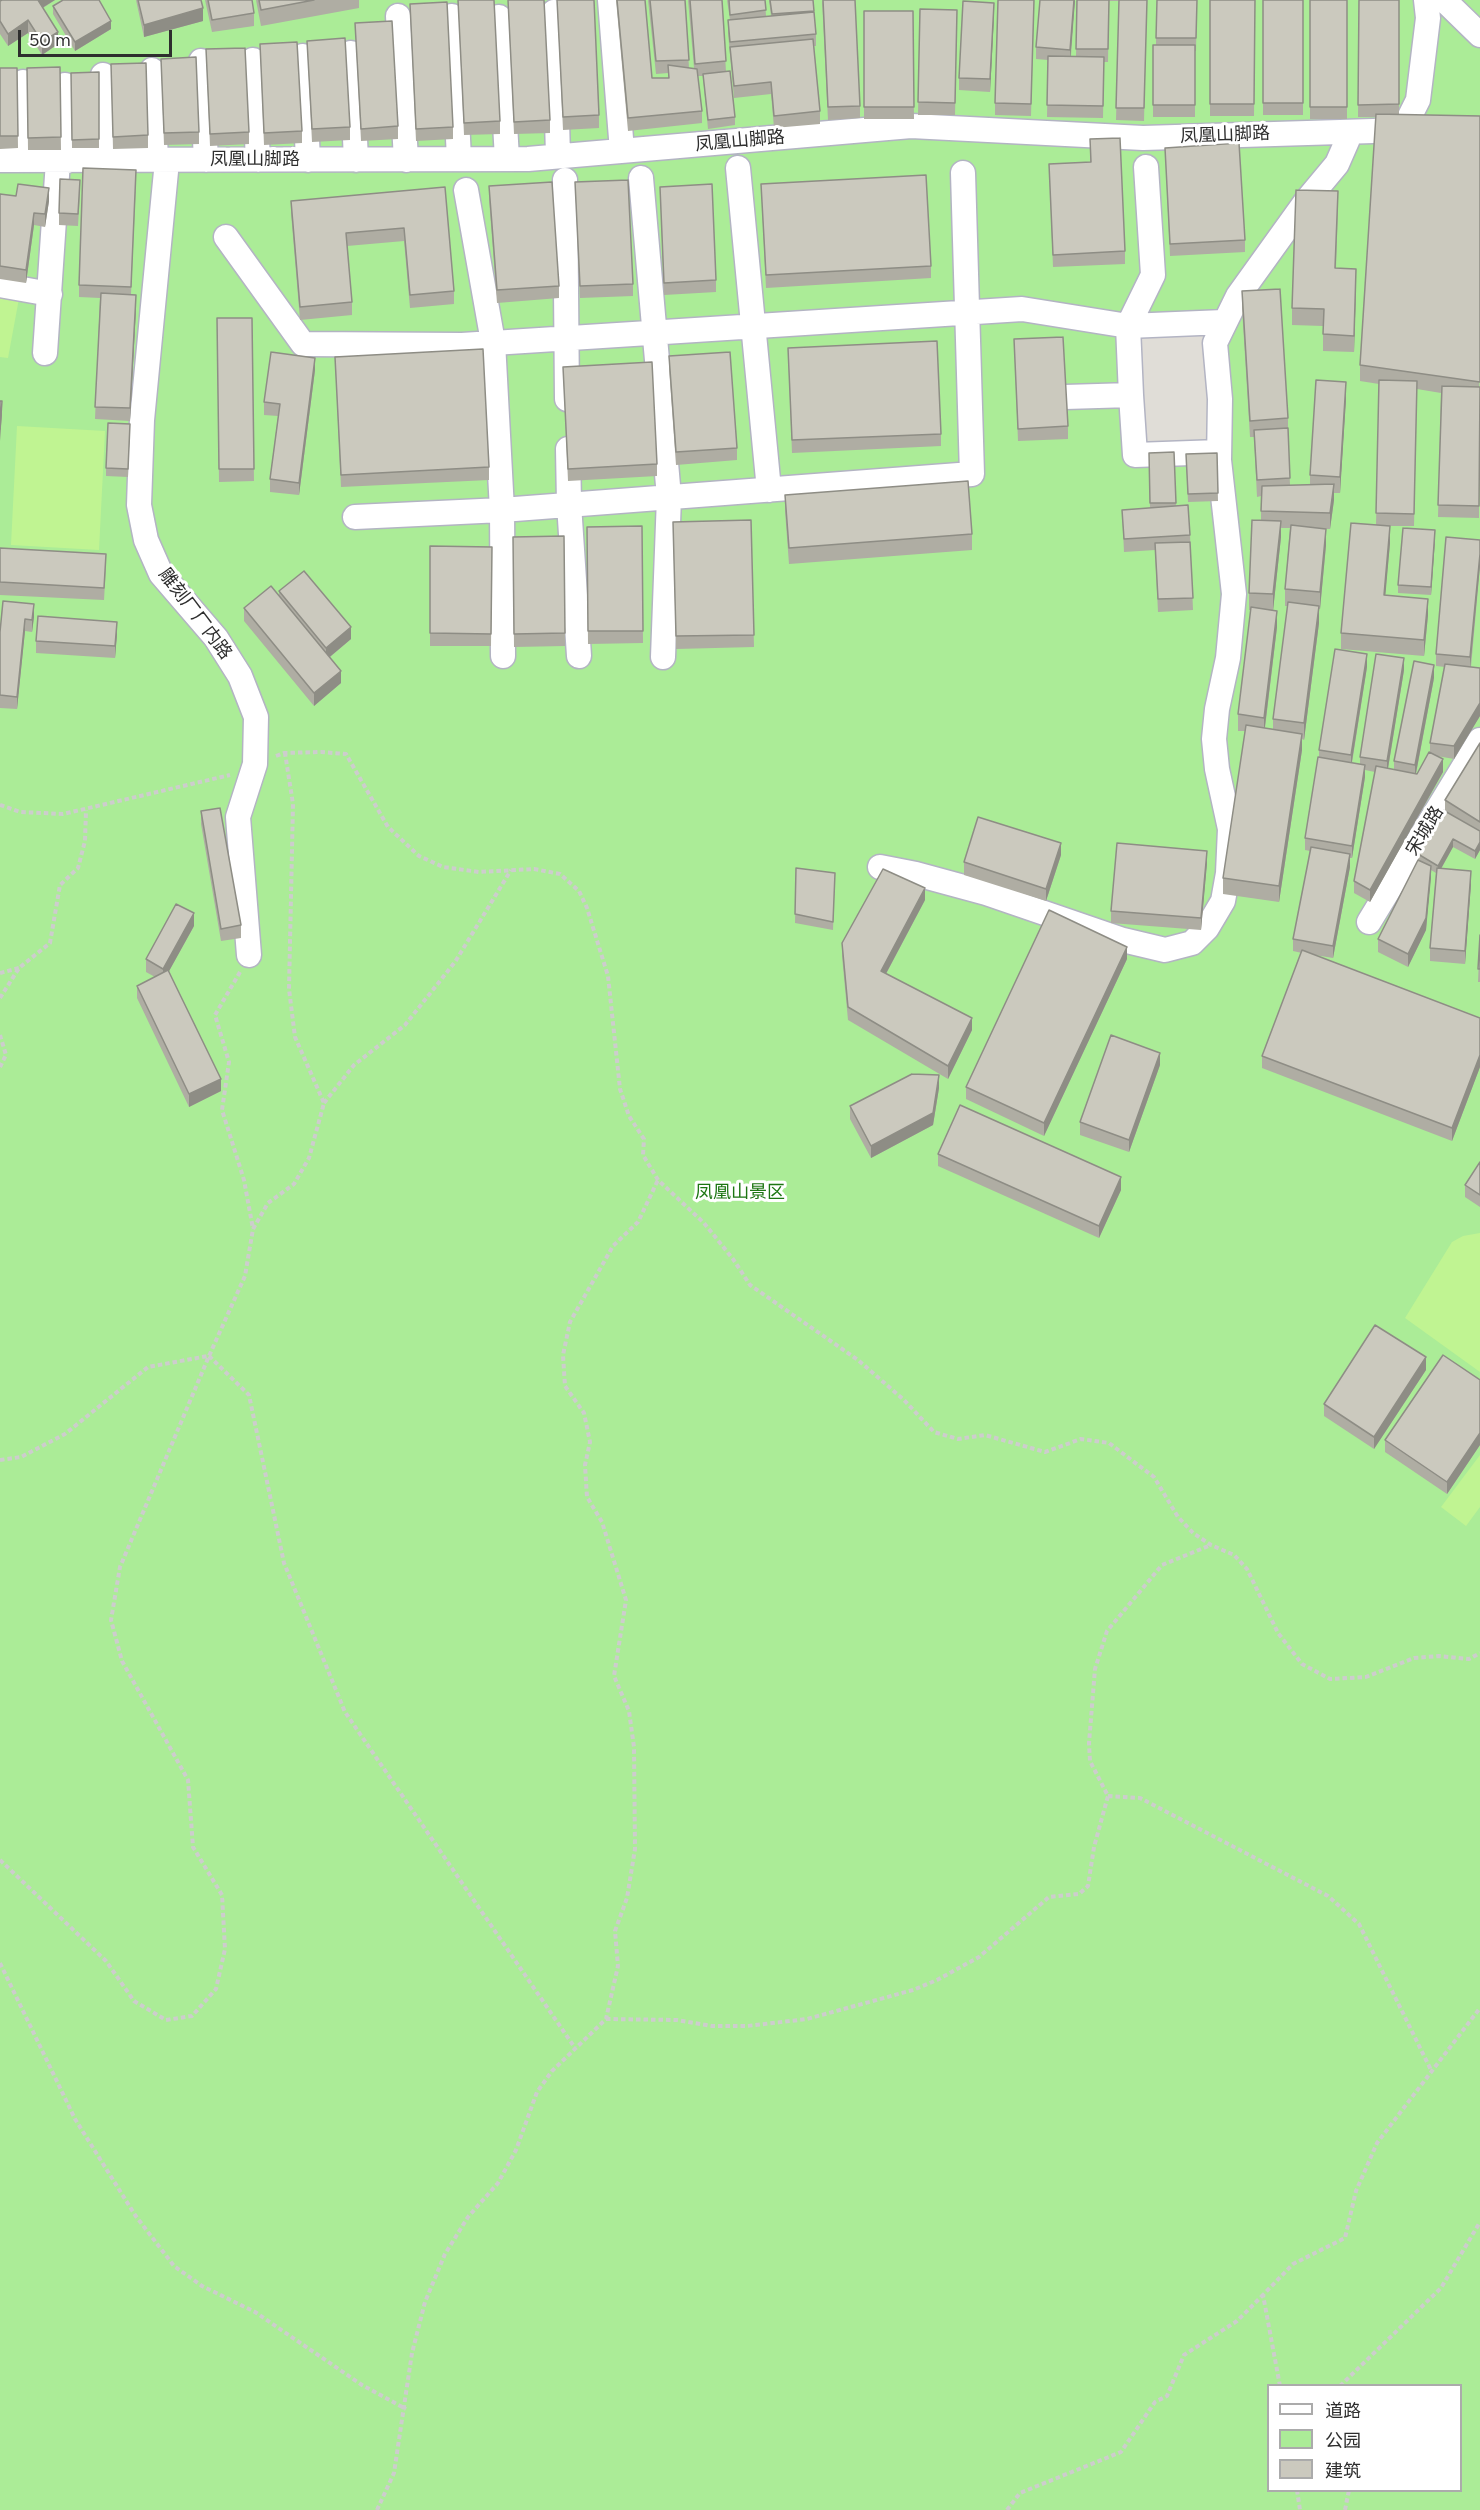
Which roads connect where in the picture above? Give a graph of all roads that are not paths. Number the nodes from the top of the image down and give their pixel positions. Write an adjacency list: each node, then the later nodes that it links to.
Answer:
1 (610, 0): 18 (street)
2 (1426, 0): 17 (street, 凤凰山脚路)
3 (1444, 0): 8 (street)
4 (554, 12): 19 (street)
5 (398, 16): 28 (street)
6 (452, 16): 20 (street)
7 (499, 17): 21 (street)
8 (1480, 35)
9 (351, 53): 27 (street)
10 (303, 56): 26 (street)
11 (253, 60): 25 (street)
12 (201, 61): 24 (street)
13 (152, 70): 23 (street, 雕刻厂厂内路)
14 (103, 75): 30 (street)
15 (22, 82): 22 (street)
16 (66, 85): 29 (street)
17 (1351, 132): 18 (street, 凤凰山脚路); 41 (street)
18 (622, 151): 19 (street, 凤凰山脚路)
19 (558, 156): 21 (street, 凤凰山脚路)
20 (459, 159): 21 (street, 凤凰山脚路); 28 (street, 凤凰山脚路)
21 (507, 159)
22 (12, 160): 29 (street, 凤凰山脚路)
23 (161, 160): 24 (street, 凤凰山脚路); 30 (street, 凤凰山脚路); 62 (street, 雕刻厂厂内路)
24 (206, 160): 25 (street, 凤凰山脚路)
25 (258, 160): 26 (street, 凤凰山脚路)
26 (308, 160): 27 (street, 凤凰山脚路)
27 (356, 160): 28 (street, 凤凰山脚路)
28 (406, 160)
29 (62, 161): 30 (street, 凤凰山脚路); 39 (street)
30 (106, 161)
31 (1146, 166): 43 (street)
32 (738, 168): 42 (street)
33 (963, 173): 40 (street)
34 (641, 178): 44 (street)
35 (565, 180): 45 (street)
36 (466, 190): 46 (street)
37 (226, 237): 46 (street)
38 (0, 285): 39 (street)
39 (50, 294): 47 (street)
40 (969, 312): 42 (street); 43 (street); 51 (street)
41 (1224, 322): 43 (street); 50 (street)
42 (754, 326): 44 (street); 51 (street)
43 (1128, 327): 48 (street)
44 (654, 332): 45 (street); 52 (street)
45 (566, 338): 46 (street); 53 (street)
46 (493, 342): 54 (street)
47 (45, 354)
48 (1131, 395): 49 (street); 50 (street)
49 (1065, 397)
50 (1219, 452): 60 (street)
51 (769, 490): 52 (street)
52 (669, 497): 53 (street); 58 (street)
53 (569, 504): 54 (street); 57 (street)
54 (502, 510): 55 (street); 56 (street)
55 (355, 517)
56 (503, 656)
57 (579, 656)
58 (663, 657)
59 (1480, 740): 61 (street, 宋城路)
60 (880, 867)
61 (1369, 922)
62 (249, 956)

